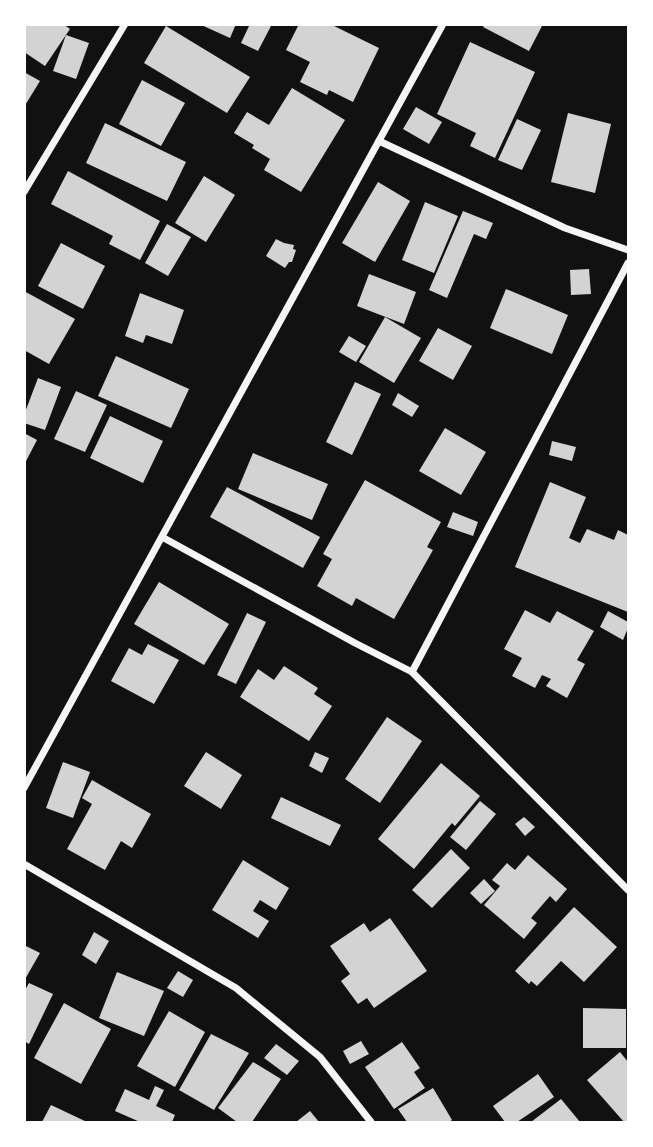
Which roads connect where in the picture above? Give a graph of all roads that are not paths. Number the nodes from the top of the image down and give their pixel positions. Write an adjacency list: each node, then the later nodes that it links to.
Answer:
1 (125, 24): 4 (street)
2 (443, 24): 3 (street)
3 (379, 141): 5 (street); 7 (street)
4 (24, 192)
5 (628, 250)
6 (628, 263): 8 (street)
7 (162, 537): 8 (street); 9 (street)
8 (412, 672): 11 (street)
9 (24, 788)
10 (24, 864): 12 (street)
11 (628, 890)
12 (371, 1122)

